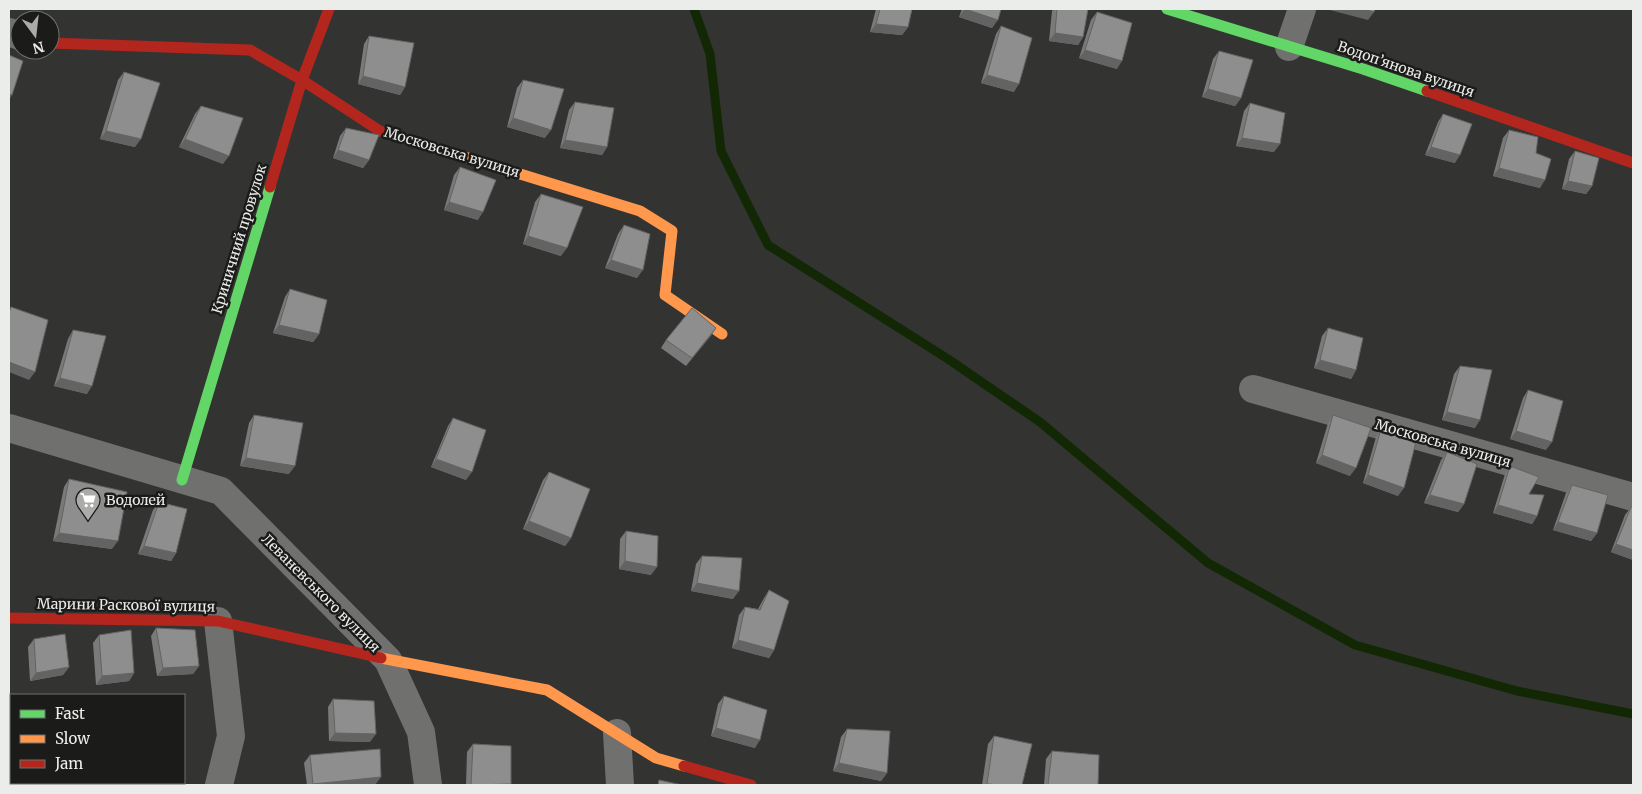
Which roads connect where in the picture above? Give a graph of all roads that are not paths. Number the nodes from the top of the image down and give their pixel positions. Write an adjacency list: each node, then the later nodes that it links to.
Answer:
1 (329, 9): 6 (street, Криничний провулок)
2 (1167, 9): 5 (street, Водоп’янова вулиця)
3 (1302, 9): 5 (street)
4 (60, 43): 6 (street, Московська вулиця)
5 (1289, 47): 7 (street, Водоп’янова вулиця)
6 (302, 80): 8 (street, Московська вулиця); 11 (street, Криничний провулок)
7 (1633, 163)
8 (722, 334)
9 (1253, 389): 12 (street, Московська вулиця)
10 (9, 428): 11 (street, Леваневського вулиця)
11 (182, 480): 15 (street, Леваневського вулиця)
12 (1633, 498)
13 (9, 618): 14 (street, Марини Раскової вулиця)
14 (218, 621): 15 (street, Марини Раскової вулиця); 17 (street)
15 (388, 660): 16 (street, Леваневського вулиця); 18 (street)
16 (616, 733): 19 (street); 20 (street, Леваневського вулиця)
17 (219, 785)
18 (428, 785)
19 (620, 785)
20 (751, 785)

